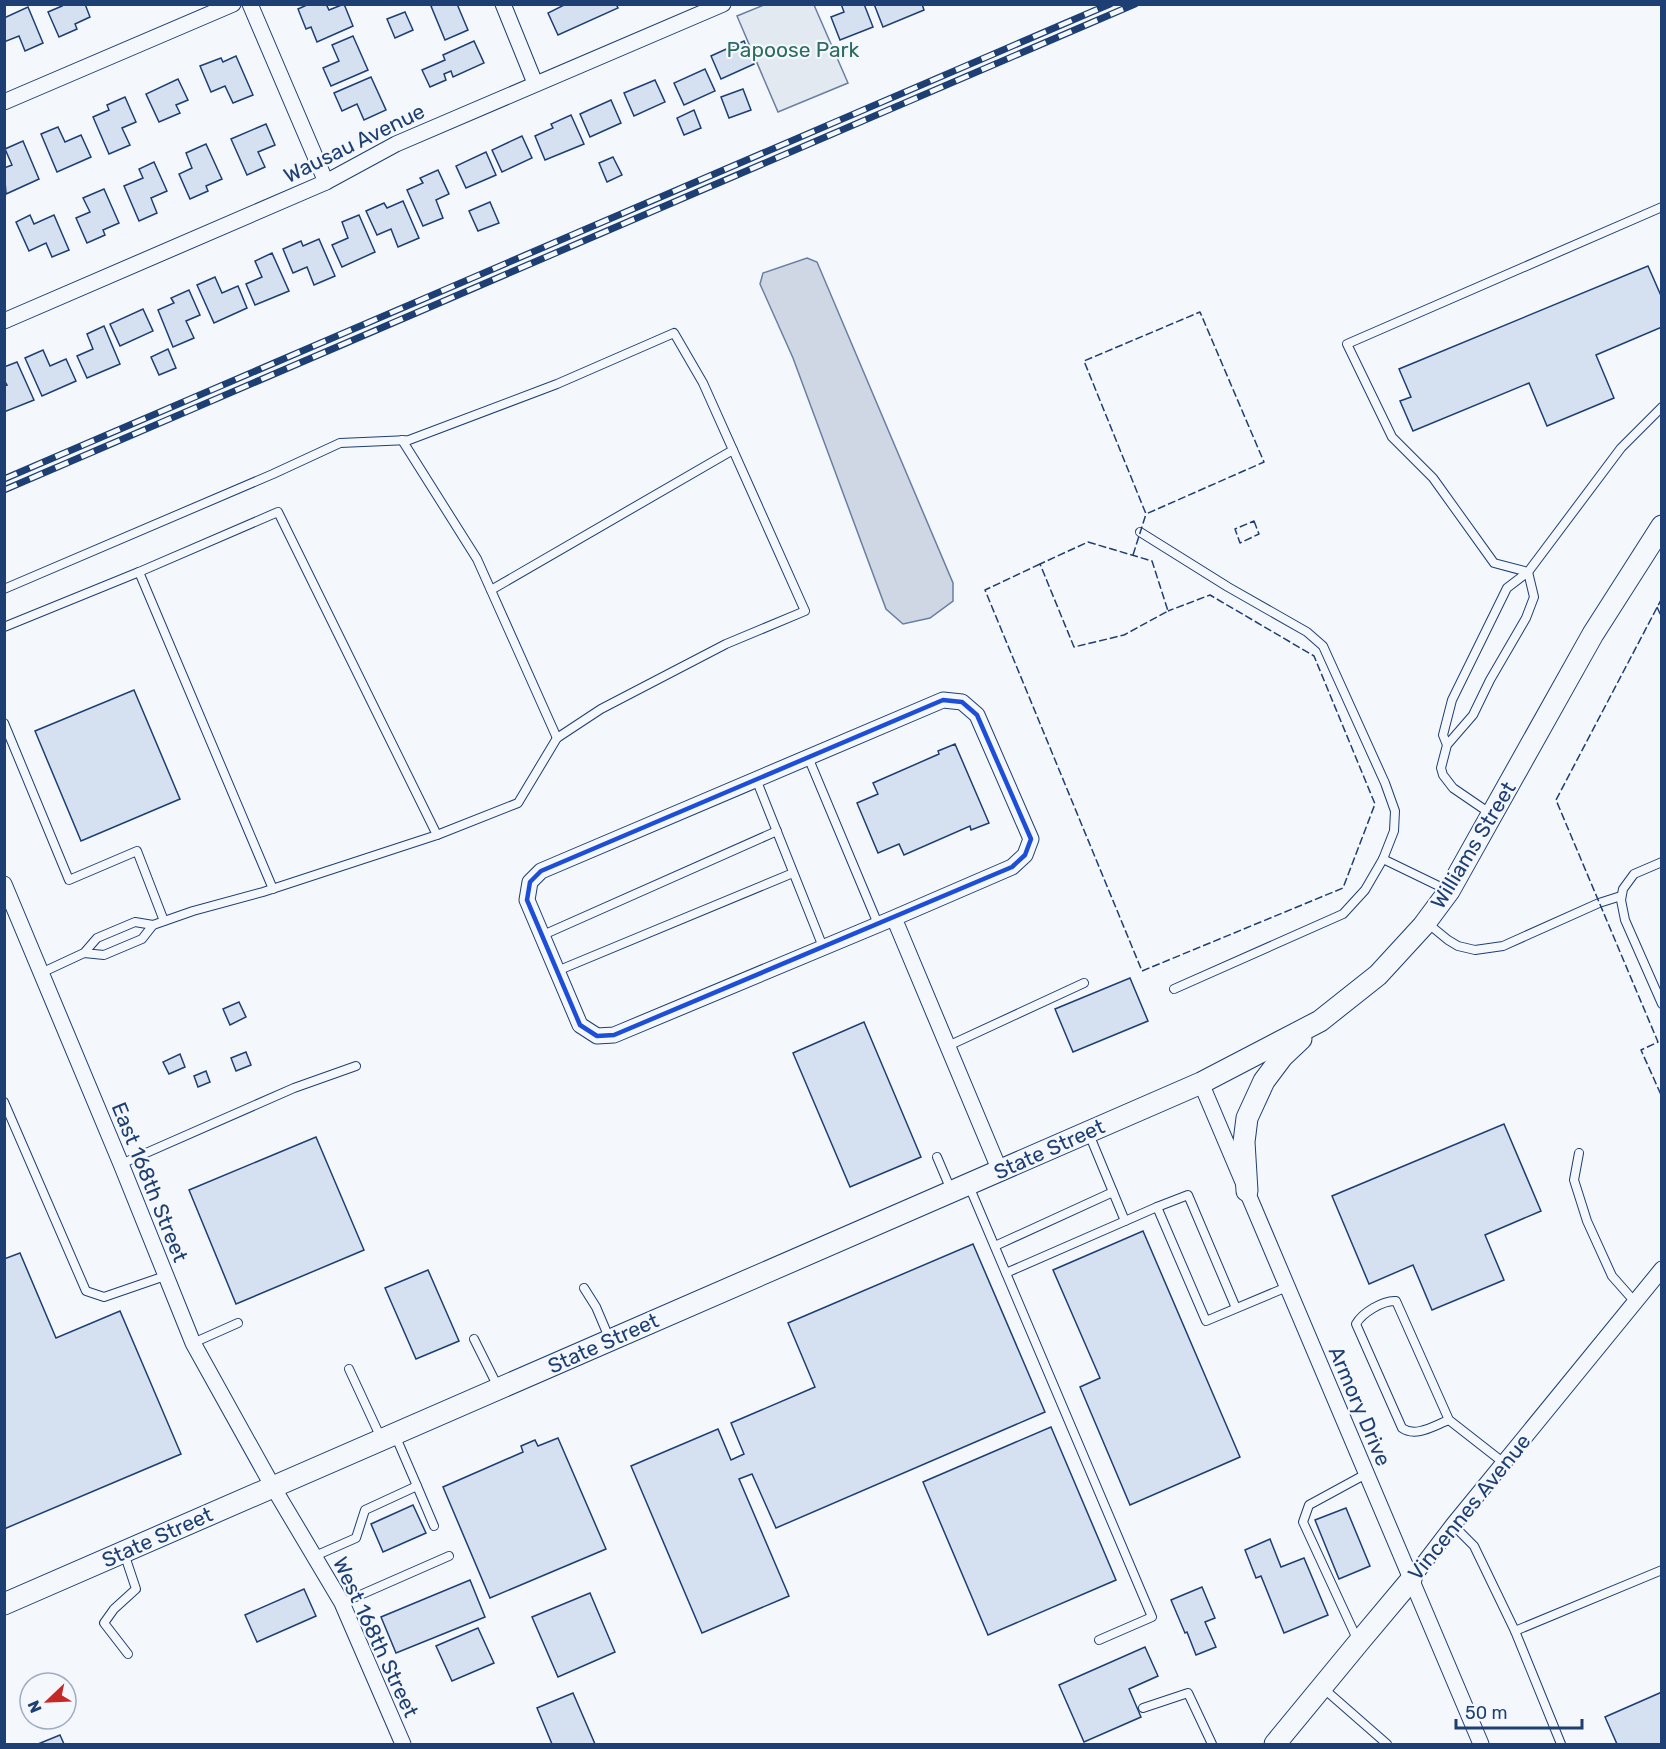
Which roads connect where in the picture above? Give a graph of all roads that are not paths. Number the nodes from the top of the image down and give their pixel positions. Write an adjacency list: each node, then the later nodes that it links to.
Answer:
1 (233, 4): 6 (street)
2 (250, 4): 7 (street)
3 (503, 4): 5 (street)
4 (723, 4): 5 (street, Wausau Avenue)
5 (535, 83): 7 (street, Wausau Avenue)
6 (4, 102)
7 (326, 182): 9 (street, Wausau Avenue)
8 (1662, 207): 16 (lane)
9 (4, 321)
10 (1662, 407): 16 (lane)
11 (402, 440): 12 (lane); 17 (lane); 18 (lane)
12 (733, 450): 18 (lane); 21 (lane)
13 (1662, 526): 25 (street, Williams Street)
14 (1140, 532): 28 (lane)
15 (139, 572): 19 (lane); 27 (lane); 32 (lane)
16 (1528, 572): 22 (lane); 22 (lane)
17 (4, 589)
18 (491, 590): 21 (lane)
19 (4, 627)
20 (4, 723): 37 (lane)
21 (557, 738): 27 (lane)
22 (1447, 745): 25 (lane)
23 (808, 757): 24 (street); 36 (street); 39 (lane)
24 (756, 779): 26 (lane); 41 (street)
25 (1492, 815): 33 (street, Williams Street)
26 (777, 831): 30 (lane); 41 (lane)
27 (437, 835): 32 (lane)
28 (1383, 859): 33 (lane); 47 (lane)
29 (1662, 862): 34 (lane)
30 (793, 873): 42 (lane); 44 (lane)
31 (4, 884): 35 (street, East 168th Street)
32 (273, 889): 37 (lane)
33 (1449, 891): 38 (street, Williams Street)
34 (1622, 896): 38 (lane); 48 (lane)
35 (9, 909): 45 (street, East 168th Street)
36 (894, 918): 39 (street); 50 (street)
37 (164, 921): 40 (lane)
38 (1426, 922): 49 (street, Williams Street)
39 (878, 924): 42 (street)
40 (153, 925): 43 (lane); 43 (lane)
41 (543, 935): 44 (street)
42 (824, 947): 44 (street)
43 (84, 953): 45 (lane)
44 (557, 971)
45 (41, 973): 57 (street, East 168th Street)
46 (1084, 983): 50 (lane)
47 (1174, 989)
48 (1662, 1004)
49 (1320, 1021): 52 (street, Williams Street); 60 (street)
50 (948, 1046): 58 (street)
51 (356, 1066): 57 (lane)
52 (1201, 1083): 54 (street, State Street); 60 (street, Armory Drive)
53 (4, 1102): 67 (lane)
54 (1088, 1132): 58 (street, State Street); 61 (lane)
55 (1579, 1153): 70 (lane)
56 (937, 1157): 59 (lane)
57 (121, 1164): 67 (street, East 168th Street)
58 (1000, 1171): 59 (street, State Street)
59 (960, 1188): 64 (lane); 74 (street, State Street)
60 (1247, 1191): 68 (street, Armory Drive)
61 (1113, 1192): 63 (lane); 64 (lane)
62 (1157, 1207): 63 (lane); 71 (lane); 71 (lane)
63 (1125, 1221): 66 (lane)
64 (995, 1246): 66 (lane)
65 (1662, 1269): 70 (street, Vincennes Avenue)
66 (1006, 1272): 94 (lane)
67 (165, 1276): 75 (street, East 168th Street)
68 (1287, 1287): 71 (lane); 81 (street, Armory Drive)
69 (584, 1288): 74 (lane)
70 (1635, 1302): 80 (street, Vincennes Avenue)
71 (1236, 1308)
72 (238, 1323): 75 (lane)
73 (474, 1339): 77 (lane)
74 (610, 1340): 77 (street, State Street)
75 (193, 1343): 83 (street, East 168th Street)
76 (349, 1369): 79 (lane)
77 (498, 1389): 79 (street, State Street)
78 (1449, 1420): 78 (lane); 80 (lane)
79 (388, 1437): 82 (lane); 83 (street, State Street)
80 (1504, 1463): 84 (street, Vincennes Avenue)
81 (1366, 1474): 90 (street, Armory Drive); 95 (lane)
82 (417, 1486): 85 (lane); 87 (lane)
83 (273, 1487): 86 (street, State Street); 87 (street, West 168th Street)
84 (1453, 1525): 90 (street, Vincennes Avenue); 93 (lane)
85 (434, 1526)
86 (123, 1552): 92 (street, State Street); 96 (lane)
87 (315, 1556): 91 (street, West 168th Street)
88 (449, 1556): 91 (lane)
89 (1662, 1570): 93 (lane)
90 (1412, 1580): 95 (street, Vincennes Avenue); 103 (street, Armory Drive)
91 (342, 1603): 99 (street, West 168th Street)
92 (4, 1604)
93 (1515, 1632): 104 (lane)
94 (1099, 1640)
95 (1359, 1642): 97 (street, Vincennes Avenue)
96 (128, 1654)
97 (1322, 1687): 101 (street, Vincennes Avenue); 102 (lane)
98 (1143, 1708): 100 (lane)
99 (404, 1744)
100 (1212, 1744)
101 (1275, 1744)
102 (1387, 1744)
103 (1481, 1744)
104 (1561, 1744)

